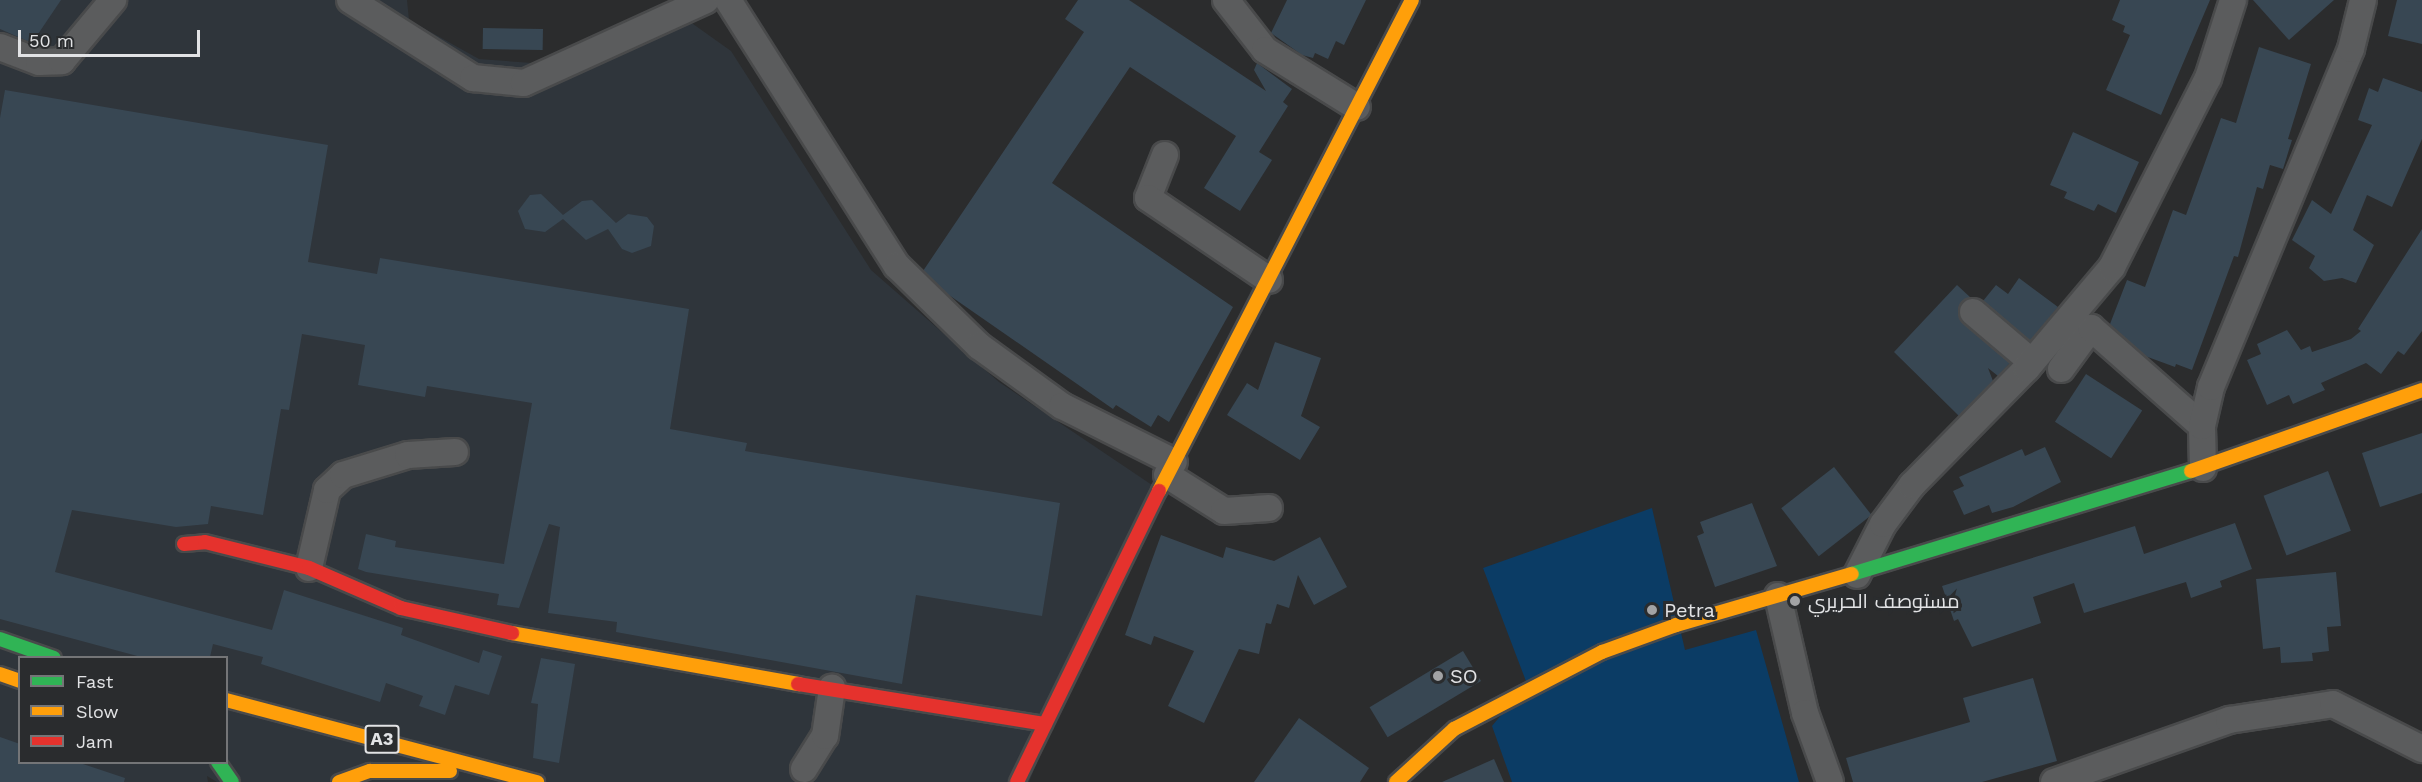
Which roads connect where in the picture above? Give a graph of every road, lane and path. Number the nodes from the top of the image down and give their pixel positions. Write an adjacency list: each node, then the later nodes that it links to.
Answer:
1 (113, 0): 9 (street)
2 (350, 0): 3 (street)
3 (706, 0)
4 (728, 0): 20 (street)
5 (1226, 0): 10 (street)
6 (1412, 0): 10 (main road)
7 (2233, 0): 14 (street)
8 (2363, 0): 17 (street)
9 (0, 47)
10 (1358, 107): 12 (main road)
11 (1165, 155): 12 (street)
12 (1269, 280): 20 (main road)
13 (1973, 312): 14 (street)
14 (2032, 362): 24 (street)
15 (2061, 369): 17 (street)
16 (2422, 390): 19 (main road)
17 (2202, 426): 19 (street)
18 (455, 452): 23 (street)
19 (2203, 468): 24 (main road)
20 (1170, 469): 21 (street); 32 (main road)
21 (1269, 508)
22 (184, 544): 23 (main road)
23 (309, 568): 30 (main road)
24 (1857, 575): 25 (main road)
25 (1778, 596): 41 (main road); 42 (street)
26 (0, 639): 27 (main road)
27 (51, 656)
28 (0, 674): 29 (main road)
29 (18, 680)
30 (832, 688): 32 (main road); 35 (street)
31 (228, 701): 36 (main road, A3)
32 (1045, 724): 40 (main road)
33 (2422, 749): 43 (street)
34 (219, 764): 37 (main road)
35 (804, 769)
36 (503, 773): 38 (main road); 39 (main road, A3)
37 (232, 782)
38 (339, 782)
39 (537, 782)
40 (1017, 782)
41 (1396, 782)
42 (1830, 782)
43 (2054, 782)

